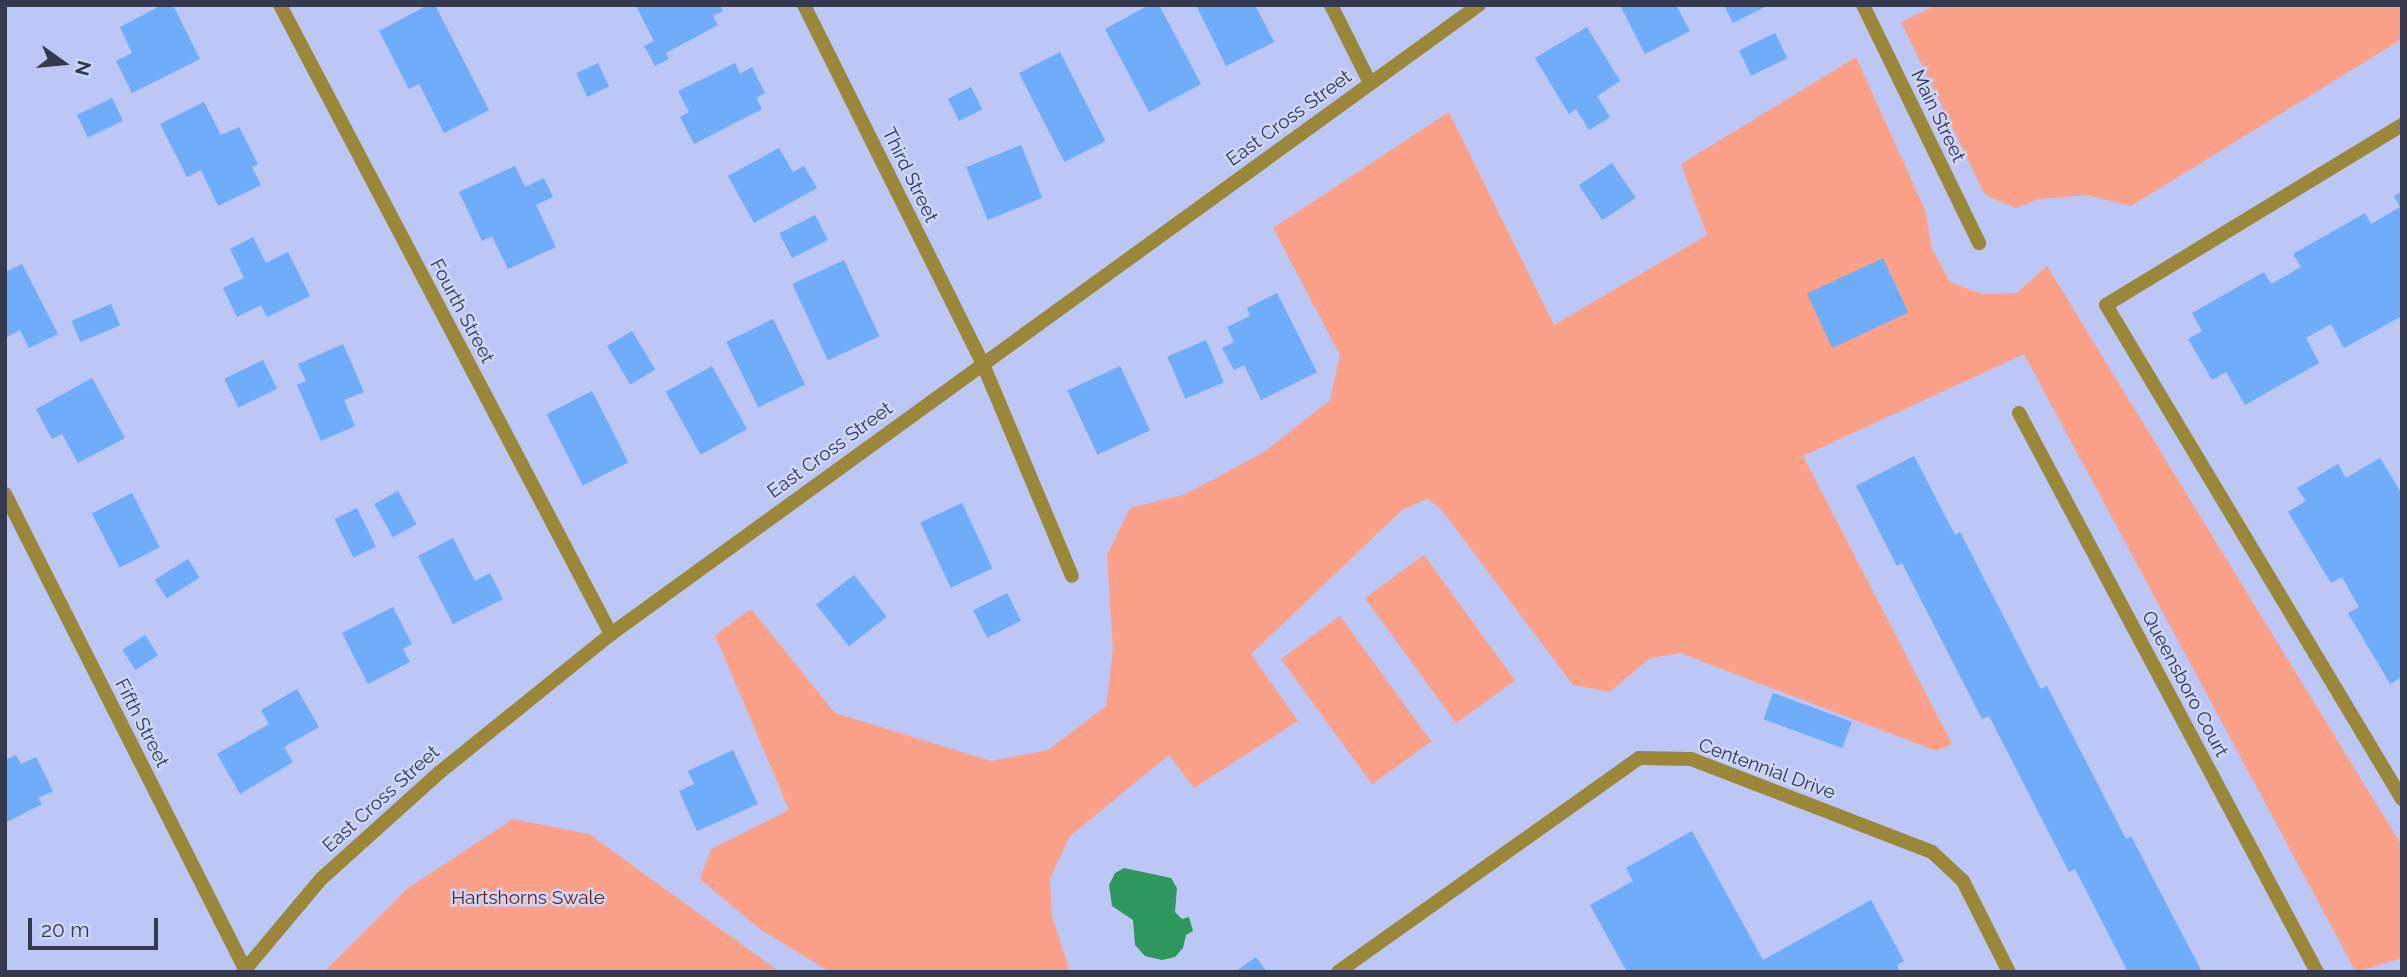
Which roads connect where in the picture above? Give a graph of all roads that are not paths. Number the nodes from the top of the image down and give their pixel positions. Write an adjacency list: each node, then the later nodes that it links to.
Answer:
1 (280, 5): 13 (street, Fourth Street)
2 (804, 5): 9 (street, Third Street)
3 (1331, 5): 6 (street)
4 (1479, 5): 6 (street, East Cross Street)
5 (1863, 5): 8 (street, Main Street)
6 (1370, 83): 9 (street, East Cross Street)
7 (2402, 125): 14 (street)
8 (1979, 243)
9 (982, 362): 12 (street, Third Street); 13 (street, East Cross Street)
10 (2019, 414): 18 (street, Queensboro Court)
11 (5, 494): 15 (street, Fifth Street)
12 (1072, 576)
13 (611, 634): 15 (street, East Cross Street)
14 (2402, 799)
15 (244, 970)
16 (1338, 972): 17 (street, Centennial Drive)
17 (2009, 972)
18 (2317, 972)

